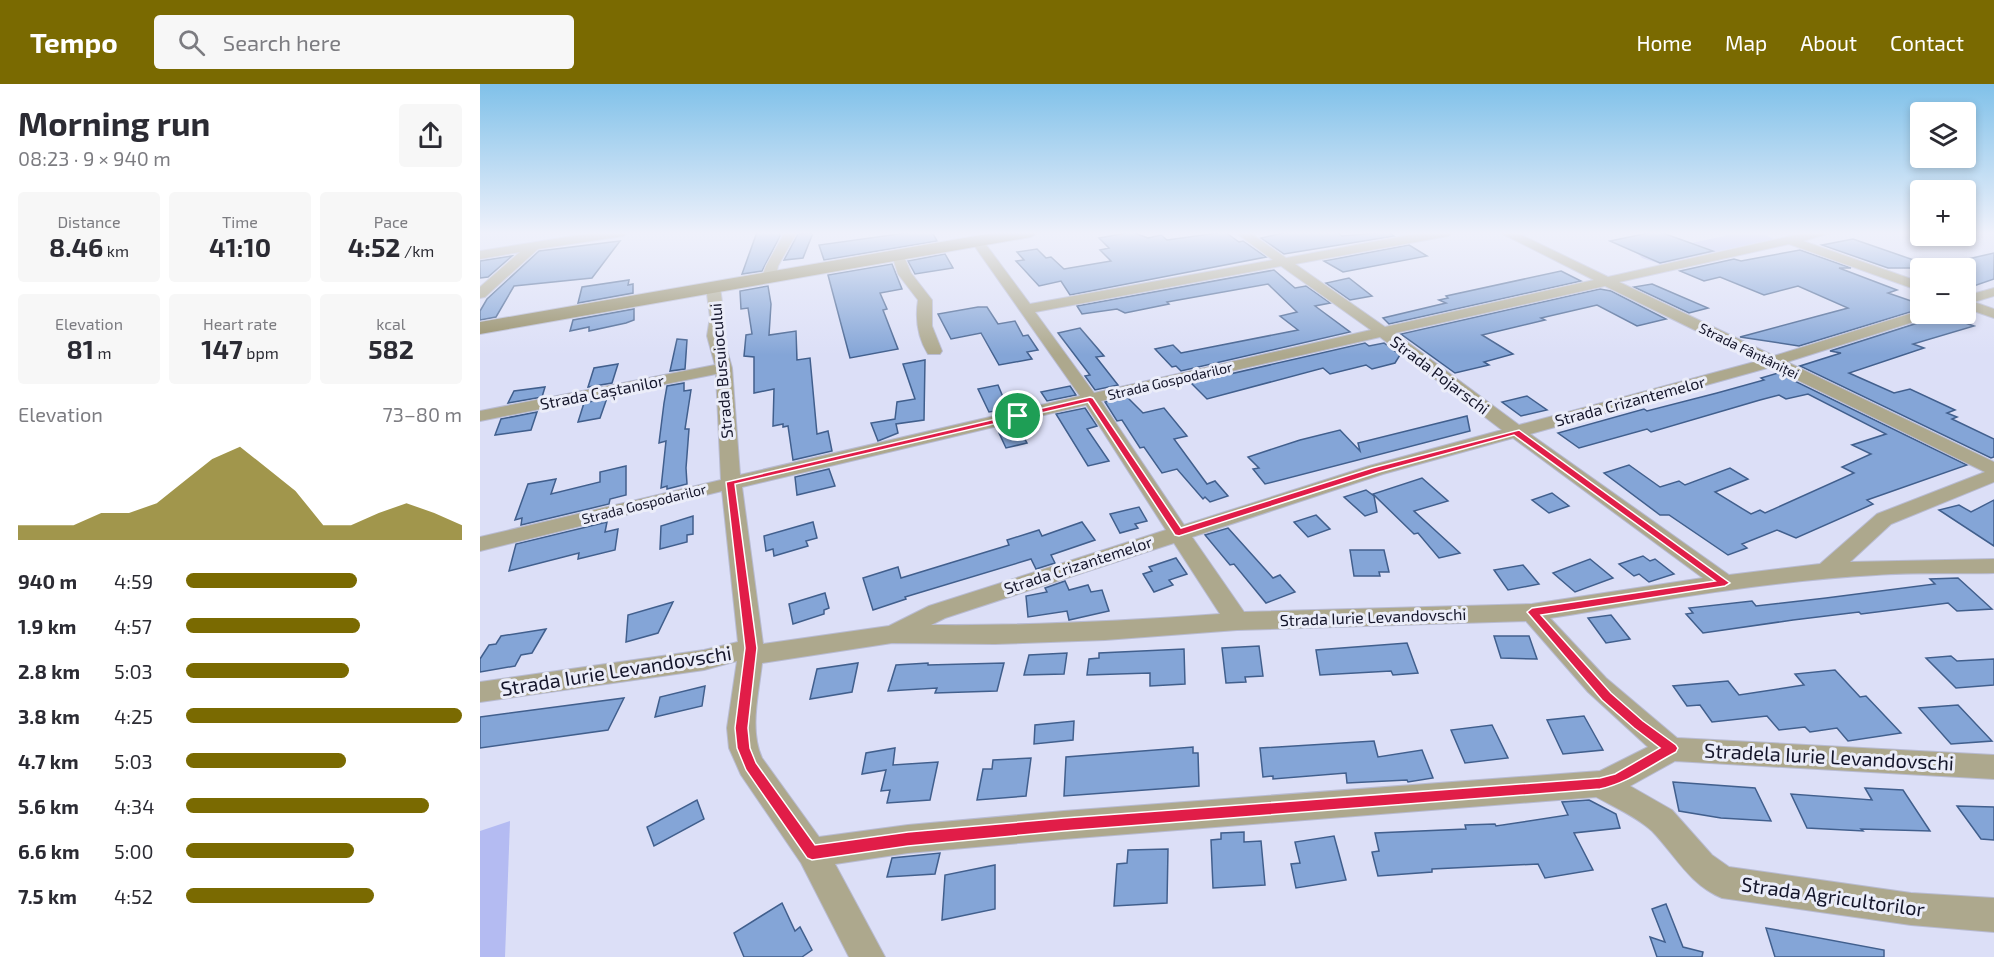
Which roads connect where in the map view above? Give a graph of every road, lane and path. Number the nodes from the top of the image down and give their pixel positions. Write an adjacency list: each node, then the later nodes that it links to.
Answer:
1 (504, 273): 16 (street)
2 (770, 273): 11 (street)
3 (794, 273): 11 (main road)
4 (905, 273): 24 (street)
5 (1001, 273): 19 (street)
6 (1226, 273): 19 (street)
7 (1300, 273): 23 (street, Strada Pojarschi)
8 (1587, 273): 12 (street, Strada Fântâniței)
9 (1647, 273): 12 (street, Strada Gospodarilor)
10 (1881, 273): 13 (street)
11 (769, 277): 14 (main road)
12 (1606, 282): 23 (street, Strada Gospodarilor); 25 (street, Strada Fântâniței)
13 (1910, 283)
14 (713, 287): 22 (main road); 26 (street, Strada Busuiocului)
15 (1994, 292): 17 (street)
16 (480, 294)
17 (1976, 298)
18 (1976, 307): 20 (street)
19 (1028, 309): 27 (street)
20 (1994, 314)
21 (1910, 318): 25 (street, Strada Crizantemelor)
22 (480, 328)
23 (1382, 331): 27 (street, Strada Gospodarilor); 29 (street, Strada Pojarschi)
24 (934, 351)
25 (1772, 362): 29 (street, Strada Crizantemelor); 30 (street, Strada Fântâniței)
26 (724, 368): 28 (street, Strada Caștanilor); 32 (street, Strada Busuiocului)
27 (1090, 400): 32 (street, Strada Gospodarilor); 33 (street)
28 (480, 416)
29 (1516, 432): 33 (street, Strada Crizantemelor); 37 (street, Strada Pojarschi)
30 (1994, 470)
31 (1994, 475): 36 (street)
32 (731, 482): 34 (street, Strada Gospodarilor); 41 (street, Strada Busuiocului)
33 (1179, 532): 39 (street); 40 (street, Strada Crizantemelor)
34 (480, 544)
35 (1994, 566): 36 (street, Strada Iurie Levandovschi)
36 (1827, 571): 37 (street, Strada Iurie Levandovschi)
37 (1725, 583): 38 (street, Strada Iurie Levandovschi)
38 (1532, 612): 39 (street, Strada Iurie Levandovschi); 43 (street)
39 (1237, 621): 40 (street, Strada Iurie Levandovschi)
40 (892, 634): 41 (street, Strada Iurie Levandovschi)
41 (751, 652): 42 (street, Strada Iurie Levandovschi); 46 (street, Strada Busuiocului)
42 (480, 692)
43 (1671, 748): 44 (street, Stradela Iurie Levandovschi); 45 (street)
44 (1994, 767)
45 (1600, 784): 46 (street); 47 (street, Strada Agricultorilor)
46 (812, 853): 48 (street, Strada Busuiocului)
47 (1994, 915)
48 (868, 957)

